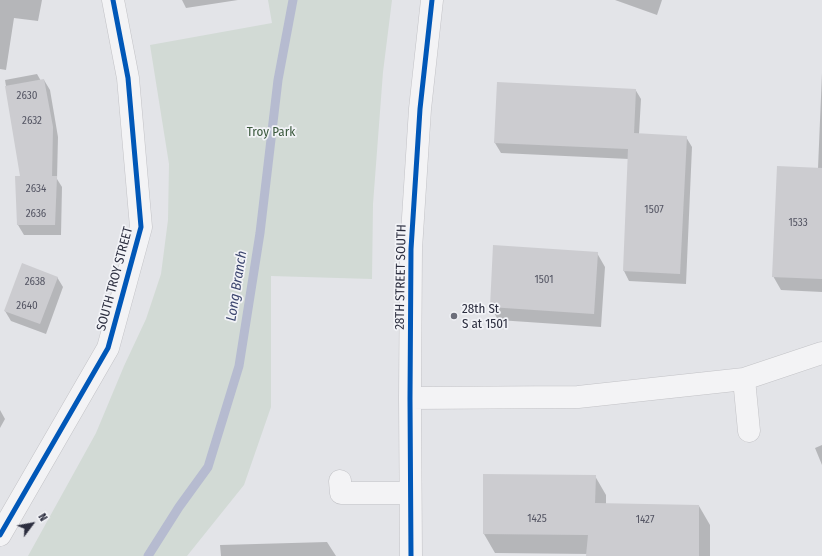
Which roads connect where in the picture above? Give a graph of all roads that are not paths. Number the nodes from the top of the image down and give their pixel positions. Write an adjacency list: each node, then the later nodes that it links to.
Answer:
1 (113, 0): 9 (street, SOUTH TROY STREET)
2 (432, 0): 5 (street, 28TH STREET SOUTH)
3 (822, 353): 4 (street)
4 (744, 379): 5 (street); 6 (street)
5 (410, 398): 8 (street, 28TH STREET SOUTH)
6 (749, 431)
7 (340, 481): 8 (street)
8 (410, 493): 10 (street, 28TH STREET SOUTH)
9 (2, 529)
10 (411, 556)

